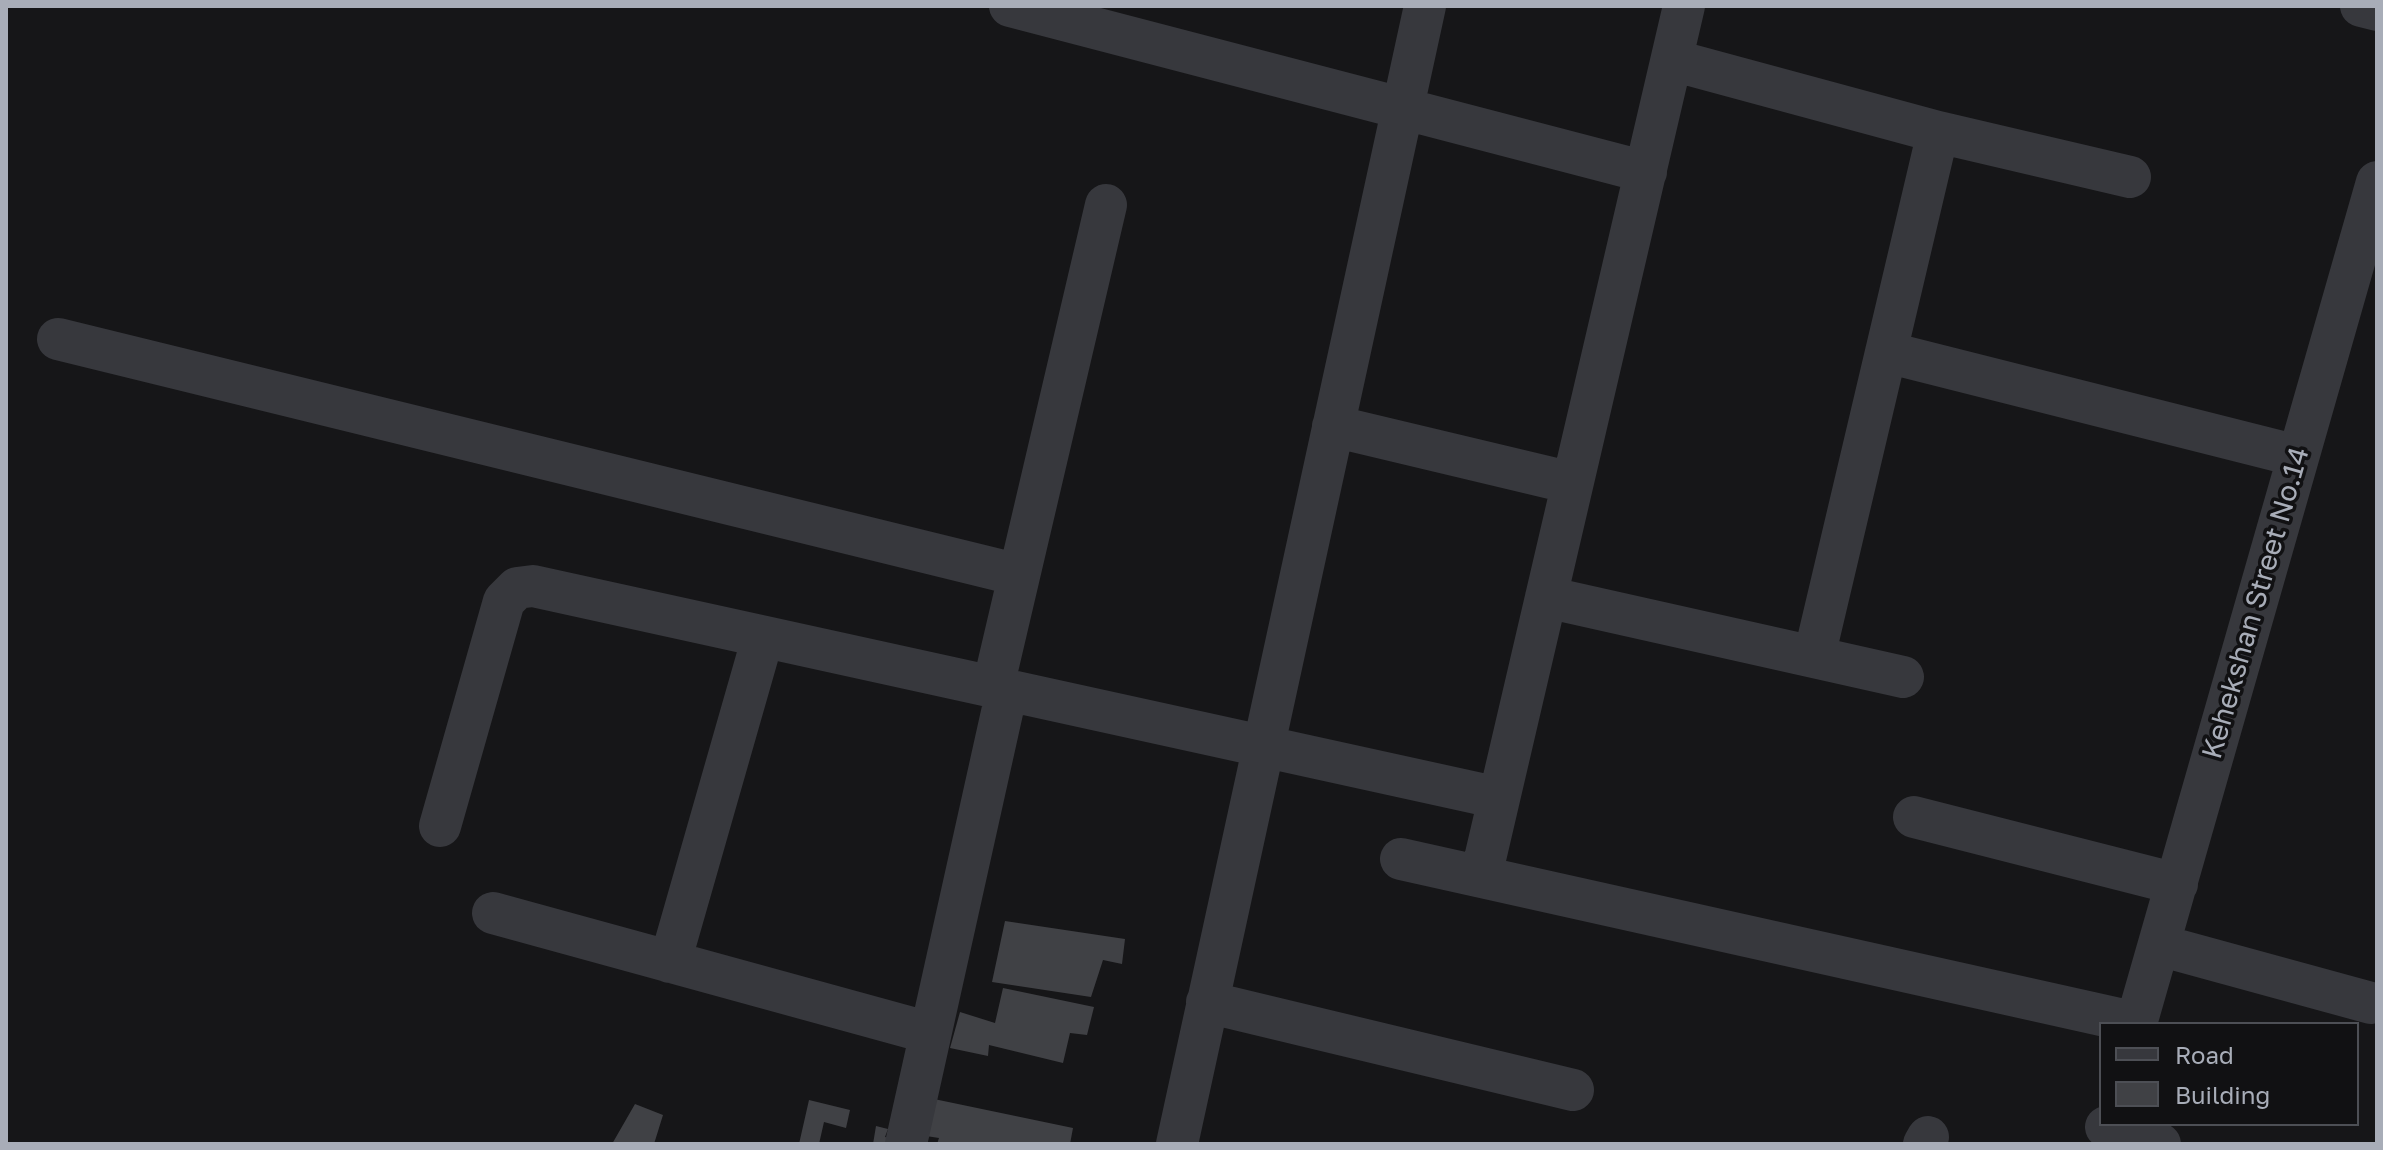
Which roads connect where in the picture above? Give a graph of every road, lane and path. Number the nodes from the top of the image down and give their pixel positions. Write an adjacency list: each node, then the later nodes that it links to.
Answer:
1 (1010, 6): 7 (street)
2 (1425, 6): 7 (street)
3 (1684, 6): 6 (street)
4 (2361, 6): 5 (street)
5 (2377, 10)
6 (1672, 60): 8 (street); 9 (street)
7 (1402, 109): 9 (street); 15 (street)
8 (1938, 132): 10 (street); 14 (street)
9 (1646, 172): 17 (street)
10 (2130, 177)
11 (2377, 182): 16 (street, Kehekshan Street No.14)
12 (1106, 205): 18 (street)
13 (58, 339): 18 (street)
14 (1886, 352): 16 (street); 21 (street)
15 (1333, 426): 17 (street); 24 (street)
16 (2298, 456): 30 (street, Kehekshan Street No.14)
17 (1572, 483): 19 (street)
18 (1019, 575): 23 (street)
19 (1546, 597): 21 (street); 25 (street)
20 (763, 637): 23 (street); 27 (street); 33 (street)
21 (1814, 657): 22 (street)
22 (1903, 677)
23 (1000, 689): 24 (street); 38 (street)
24 (1263, 746): 25 (street); 34 (street)
25 (1499, 798): 29 (street)
26 (1914, 817): 30 (street)
27 (440, 826)
28 (1401, 859): 29 (street)
29 (1481, 876): 36 (street)
30 (2177, 884): 32 (street, Kehekshan Street No.14)
31 (493, 913): 33 (street)
32 (2159, 945): 35 (street); 37 (street, Kehekshan Street No.14)
33 (670, 962): 38 (street)
34 (1207, 1002): 39 (street); 42 (street)
35 (2371, 1003)
36 (2127, 1022)
37 (2137, 1022)
38 (930, 1033): 41 (street)
39 (1573, 1090)
40 (2105, 1132): 43 (street)
41 (906, 1144)
42 (1177, 1144)
43 (2160, 1144)

